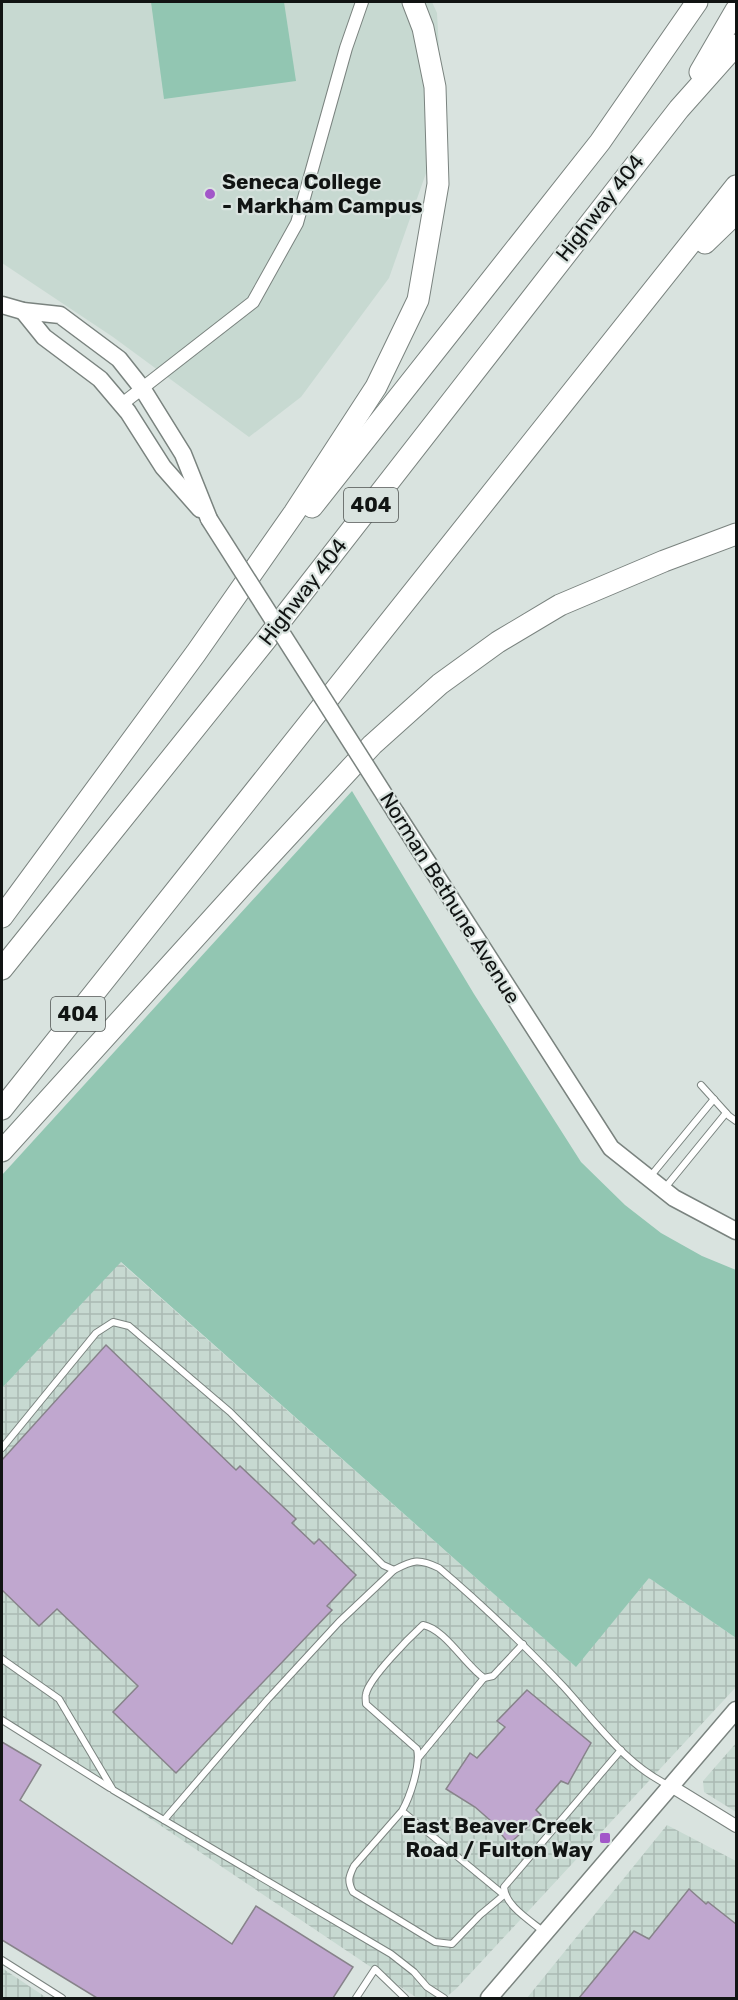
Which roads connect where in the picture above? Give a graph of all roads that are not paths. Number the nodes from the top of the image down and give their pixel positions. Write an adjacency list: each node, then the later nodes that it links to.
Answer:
1 (362, 2): 12 (street)
2 (413, 2): 16 (highway)
3 (697, 2): 16 (highway)
4 (736, 10): 6 (highway)
5 (736, 45): 6 (highway, Highway 404 / 404)
6 (679, 109): 18 (highway, Highway 404 / 404)
7 (736, 186): 9 (highway, 404)
8 (736, 213): 9 (highway)
9 (654, 291): 21 (highway, 404)
10 (2, 305): 11 (street, Norman Bethune Avenue)
11 (23, 311): 12 (street, Norman Bethune Avenue); 13 (street, Norman Bethune Avenue)
12 (142, 388): 13 (street); 14 (street, Norman Bethune Avenue)
13 (122, 404): 14 (street, Norman Bethune Avenue)
14 (209, 519): 25 (street, Norman Bethune Avenue, bridge)
15 (736, 534): 24 (highway)
16 (196, 653): 17 (highway)
17 (2, 917)
18 (2, 969)
19 (701, 1085): 20 (lane)
20 (714, 1100): 22 (lane); 25 (lane)
21 (2, 1109)
22 (726, 1113): 23 (lane); 26 (lane)
23 (736, 1121)
24 (2, 1151)
25 (649, 1178): 26 (street, Norman Bethune Avenue)
26 (663, 1190): 27 (street, Norman Bethune Avenue)
27 (736, 1231)
28 (2, 1448): 29 (lane)
29 (394, 1570): 30 (lane); 40 (lane)
30 (523, 1644): 32 (lane); 35 (lane)
31 (2, 1659): 38 (lane)
32 (484, 1678): 36 (lane); 36 (lane)
33 (736, 1710): 37 (street)
34 (2, 1719): 38 (lane)
35 (621, 1750): 37 (lane); 42 (lane)
36 (419, 1757): 39 (lane)
37 (670, 1786): 41 (street); 43 (street)
38 (112, 1790): 40 (lane)
39 (402, 1811): 42 (lane); 42 (lane)
40 (164, 1820): 48 (lane)
41 (736, 1827)
42 (504, 1895): 43 (lane)
43 (544, 1933): 49 (street)
44 (2, 1960): 45 (lane)
45 (62, 1998)
46 (357, 1998): 47 (lane)
47 (405, 1998)
48 (444, 1998)
49 (489, 1998)

